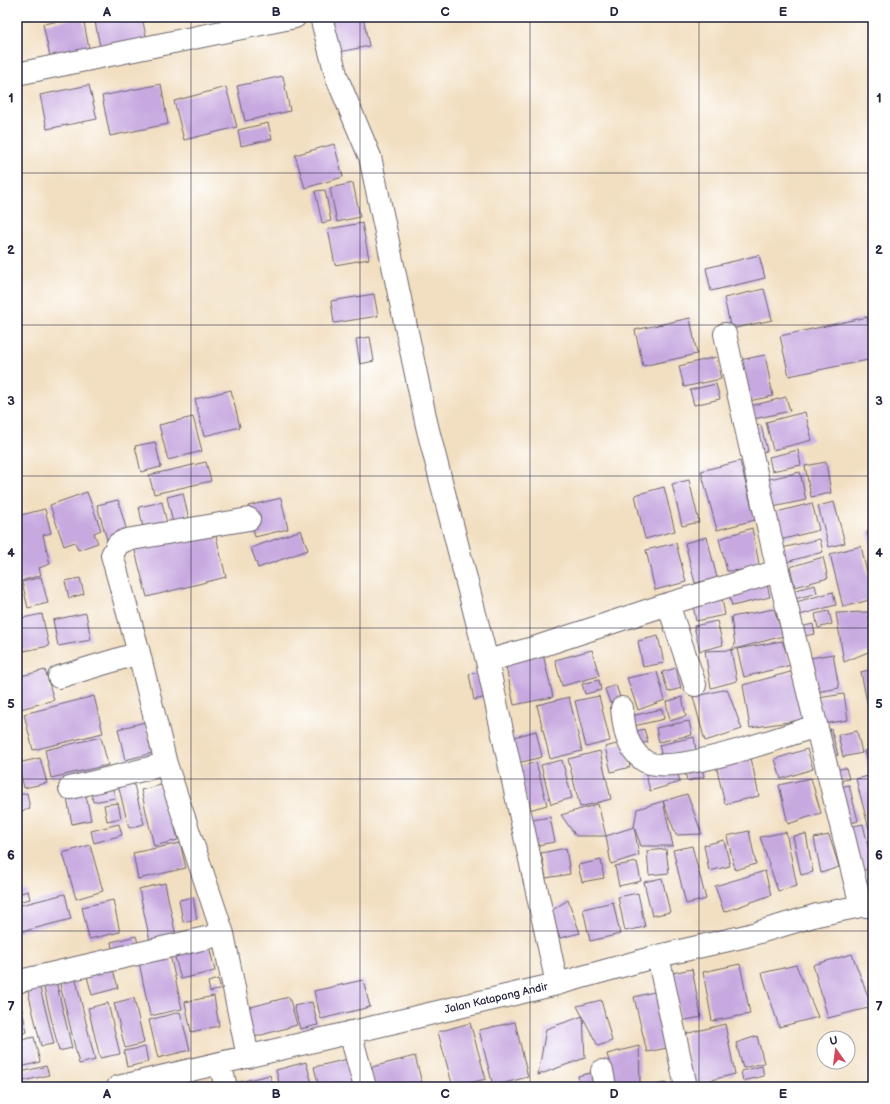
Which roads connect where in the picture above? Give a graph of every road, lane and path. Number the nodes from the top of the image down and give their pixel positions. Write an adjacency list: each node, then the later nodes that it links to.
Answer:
1 (295, 17): 3 (street)
2 (321, 17): 9 (street)
3 (17, 74)
4 (725, 334): 6 (street)
5 (248, 520): 8 (street)
6 (778, 571): 7 (street); 13 (street)
7 (668, 604): 9 (street); 11 (street)
8 (139, 653): 10 (street); 14 (street)
9 (487, 661): 20 (street)
10 (59, 677)
11 (695, 685)
12 (622, 708): 13 (street)
13 (816, 726): 16 (street)
14 (166, 764): 15 (street); 17 (street)
15 (70, 788)
16 (867, 906): 18 (street, Jalan Katapang Andir)
17 (223, 934): 19 (street); 22 (street)
18 (658, 956): 20 (street, Jalan Katapang Andir); 28 (street)
19 (20, 981)
20 (557, 984): 21 (street, Jalan Katapang Andir)
21 (350, 1032): 22 (street, Jalan Katapang Andir); 27 (street)
22 (248, 1057): 23 (street, Jalan Katapang Andir)
23 (220, 1064): 24 (street, Jalan Katapang Andir); 26 (street)
24 (149, 1083): 25 (street, Jalan Katapang Andir)
25 (118, 1087)
26 (226, 1087)
27 (365, 1087)
28 (686, 1087)

